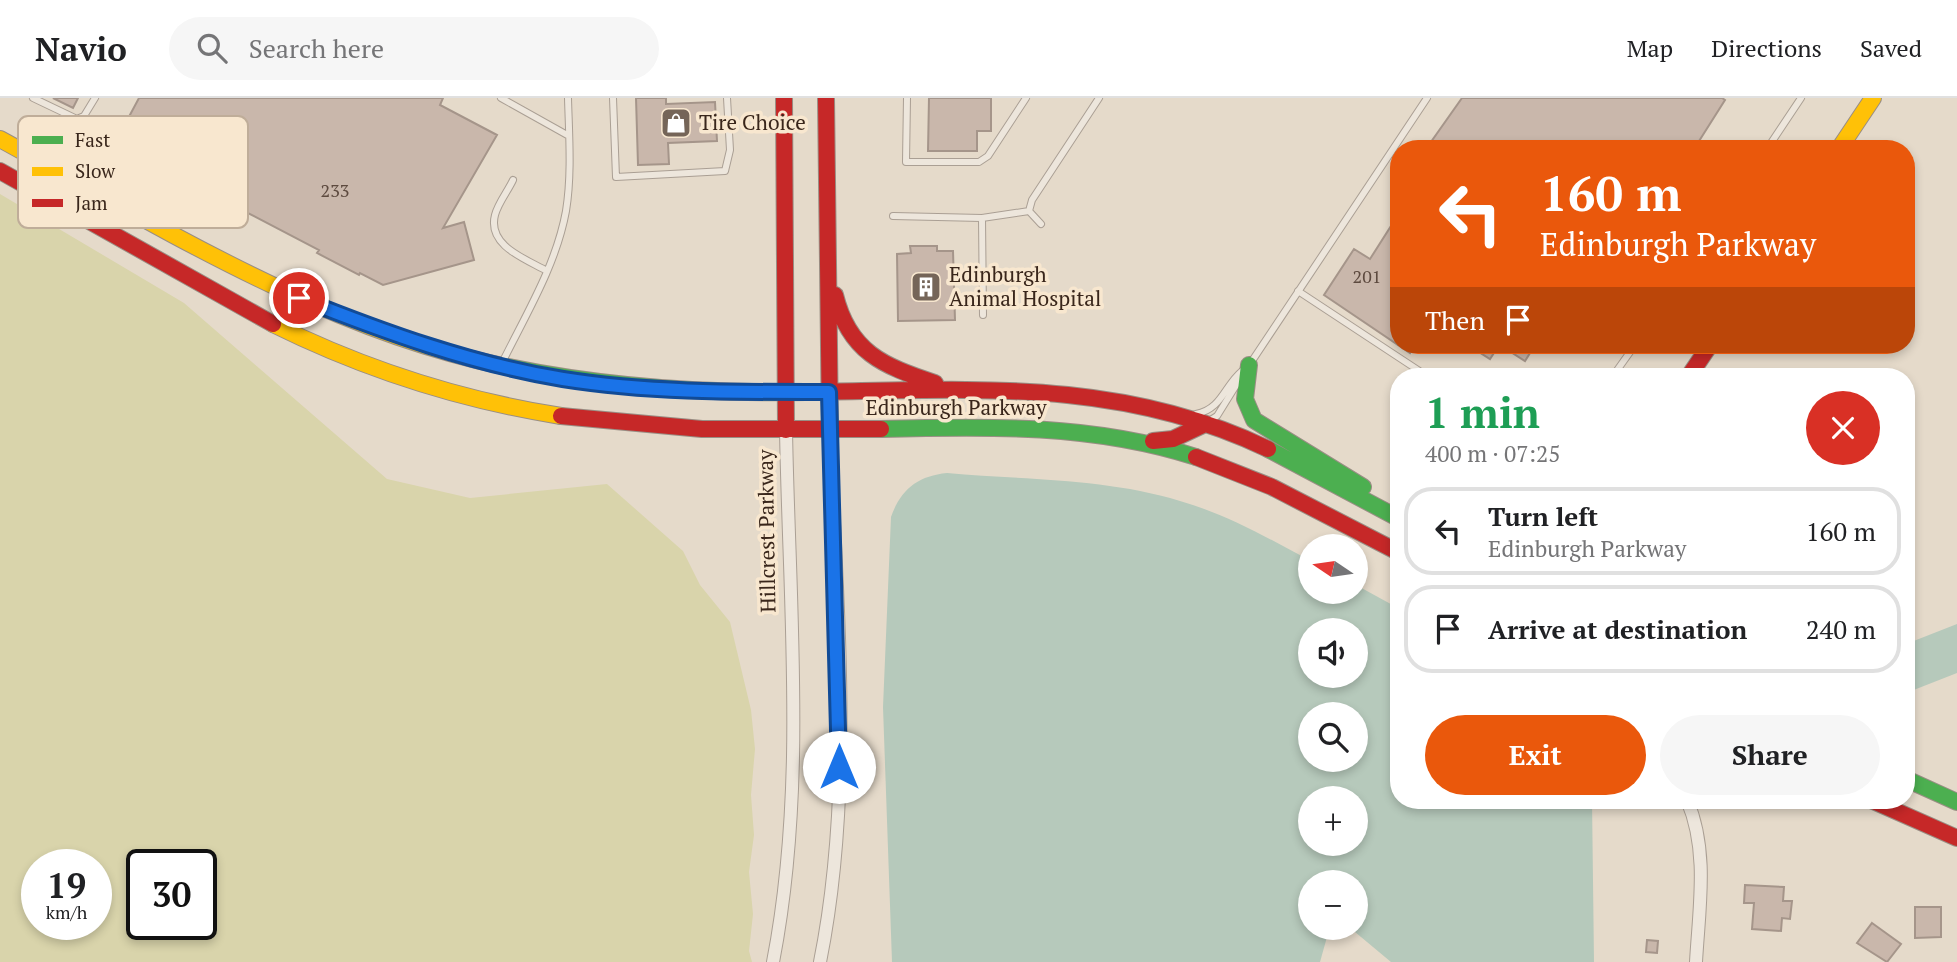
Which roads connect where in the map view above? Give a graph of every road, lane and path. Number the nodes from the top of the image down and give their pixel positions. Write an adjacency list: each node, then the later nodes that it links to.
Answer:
1 (33, 98): 15 (lane)
2 (95, 98): 16 (lane)
3 (501, 98): 17 (lane)
4 (568, 98): 17 (lane)
5 (613, 98): 6 (lane)
6 (727, 98)
7 (784, 98): 43 (main road, Hillcrest Parkway)
8 (826, 98): 33 (main road)
9 (907, 98): 10 (lane)
10 (1026, 98)
11 (1099, 98): 27 (lane)
12 (1427, 98): 19 (lane)
13 (1801, 98): 20 (lane)
14 (1872, 98): 21 (main road)
15 (64, 116)
16 (84, 116)
17 (569, 136): 34 (lane)
18 (0, 139): 22 (main road, Edinburgh Parkway)
19 (1399, 140)
20 (1773, 140)
21 (1845, 140)
22 (18, 149)
23 (1390, 153): 35 (lane)
24 (0, 171): 26 (main road, Edinburgh Parkway)
25 (513, 180): 34 (lane)
26 (18, 181)
27 (1029, 211): 29 (lane); 30 (lane)
28 (892, 216): 29 (lane)
29 (982, 218): 36 (lane)
30 (1041, 224)
31 (102, 228): 48 (main road, Edinburgh Parkway)
32 (167, 228): 40 (main road, Edinburgh Parkway)
33 (828, 247): 42 (main road); 44 (main road)
34 (547, 271): 40 (lane)
35 (1298, 291): 37 (lane); 39 (lane)
36 (983, 315)
37 (1390, 352)
38 (1394, 354): 41 (lane)
39 (1249, 365): 45 (lane); 46 (lane); 50 (main road)
40 (500, 366): 43 (main road, Edinburgh Parkway)
41 (1415, 368)
42 (949, 387): 44 (main road, Edinburgh Parkway); 45 (main road, Edinburgh Parkway)
43 (786, 392): 44 (main road, Edinburgh Parkway); 48 (main road, Hillcrest Parkway)
44 (829, 392): 47 (main road)
45 (1186, 416): 46 (main road, Edinburgh Parkway)
46 (1205, 424): 49 (main road); 51 (main road, Edinburgh Parkway)
47 (830, 429): 48 (main road, Edinburgh Parkway); 49 (main road, Edinburgh Parkway); 59 (street)
48 (786, 430): 58 (street, Hillcrest Parkway)
49 (1143, 442): 52 (main road, Edinburgh Parkway)
50 (1390, 510)
51 (1390, 513)
52 (1390, 548)
53 (1915, 783): 54 (main road)
54 (1957, 802)
55 (1691, 809): 60 (street)
56 (1891, 809): 57 (main road)
57 (1957, 838)
58 (773, 962)
59 (820, 962)
60 (1696, 962)

